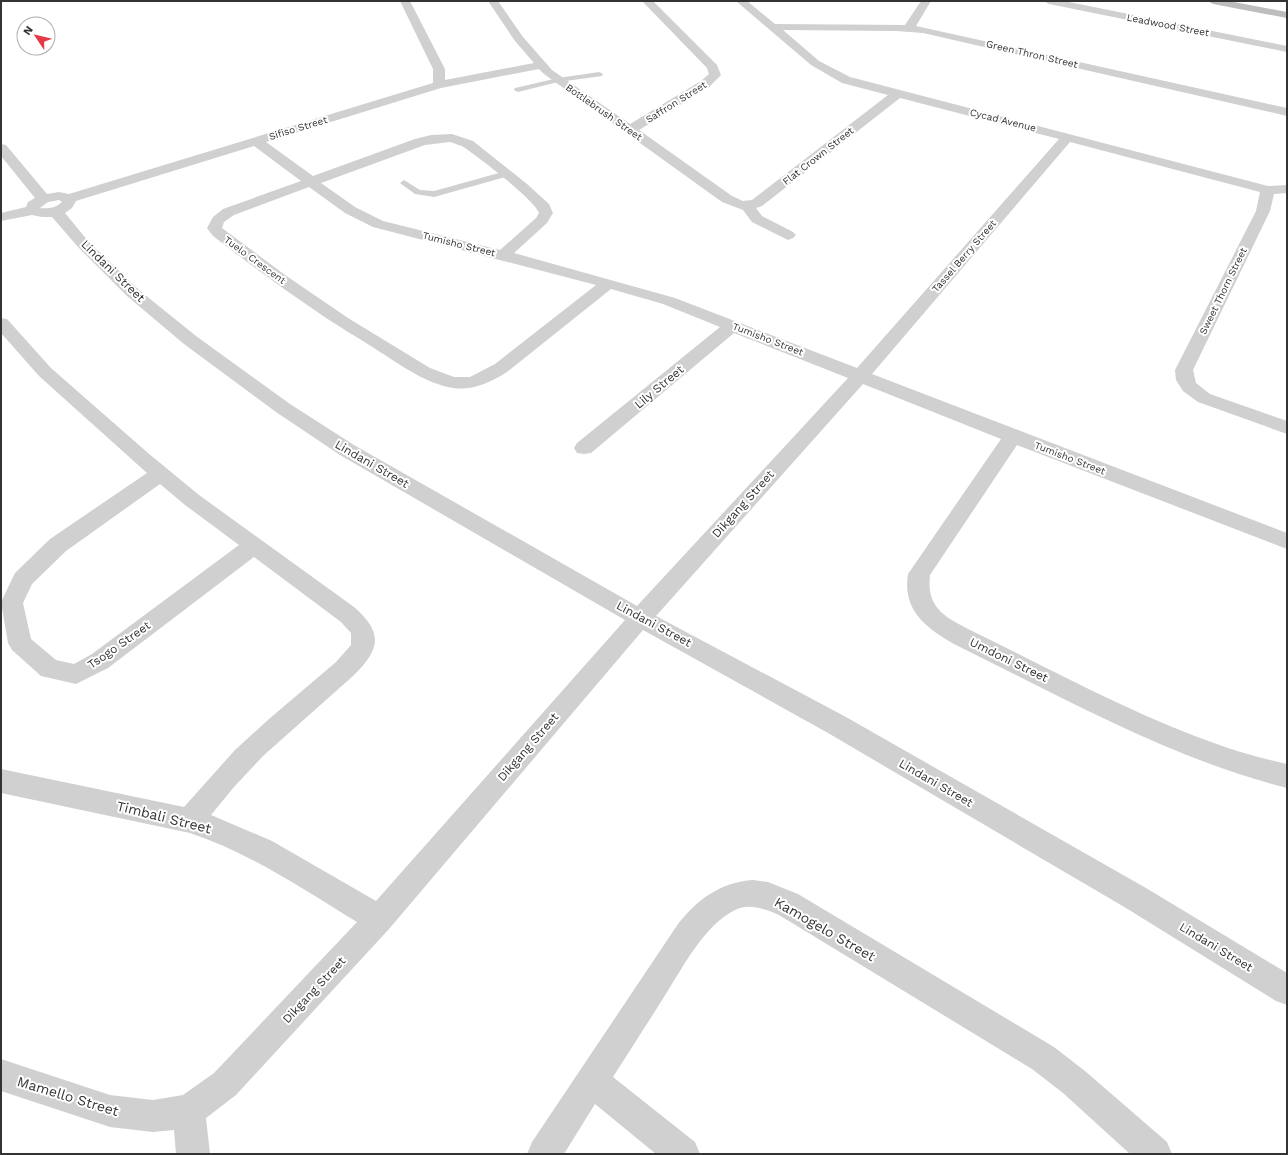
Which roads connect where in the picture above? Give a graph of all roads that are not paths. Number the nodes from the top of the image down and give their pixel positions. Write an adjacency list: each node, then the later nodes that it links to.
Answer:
1 (405, 1): 15 (street)
2 (493, 1): 12 (street, Bottlebrush Street)
3 (647, 1): 19 (street, Saffron Street)
4 (741, 1): 9 (street, Cycad Avenue)
5 (926, 1): 10 (street)
6 (1049, 1): 11 (street, Leadwood Street)
7 (1213, 1): 8 (street)
8 (1287, 15)
9 (774, 27): 10 (street, Green Thron Street); 17 (street, Cycad Avenue)
10 (909, 28): 18 (street, Green Thron Street)
11 (1287, 49)
12 (540, 65): 14 (street, Bottlebrush Street); 15 (street, Sifiso Street)
13 (599, 74): 14 (lane)
14 (558, 80): 16 (lane); 19 (street, Bottlebrush Street)
15 (439, 85): 21 (street, Sifiso Street)
16 (518, 90)
17 (898, 94): 20 (street, Cycad Avenue); 29 (street, Flat Crown Street)
18 (1287, 112)
19 (630, 130): 29 (street, Bottlebrush Street)
20 (1068, 137): 27 (street, Cycad Avenue); 36 (street, Tassel Berry Street)
21 (255, 141): 24 (street, Tumisho Street); 28 (street, Sifiso Street)
22 (1, 148): 28 (street, Lindani Street)
23 (506, 174): 24 (street, Tuelo Crescent); 25 (lane); 32 (street, Tuelo Crescent)
24 (312, 180): 32 (street, Tumisho Street); 33 (street, Tuelo Crescent)
25 (404, 182)
26 (1287, 189): 27 (street, Cycad Avenue)
27 (1268, 190): 37 (street, Sweet Thorn Street)
28 (50, 205): 30 (street, Sifiso Street); 43 (street, Lindani Street)
29 (741, 205): 31 (street, Bottlebrush Street)
30 (1, 217)
31 (788, 235)
32 (503, 255): 33 (street, Tumisho Street)
33 (608, 283): 35 (street, Tumisho Street)
34 (1, 323): 40 (street)
35 (733, 325): 36 (street, Tumisho Street); 39 (street, Lily Street)
36 (861, 375): 38 (street, Tumisho Street); 43 (street, Dikgang Street)
37 (1287, 428)
38 (1012, 436): 41 (street, Tumisho Street); 44 (street, Umdoni Street)
39 (584, 448)
40 (160, 474): 42 (street); 42 (street, Tsogo Street)
41 (1287, 541)
42 (253, 546): 46 (street)
43 (640, 618): 47 (street, Dikgang Street); 48 (street, Lindani Street)
44 (1287, 776)
45 (1, 781): 46 (street, Timbali Street)
46 (190, 821): 47 (street, Timbali Street)
47 (379, 919): 51 (street, Dikgang Street)
48 (1287, 990)
49 (1, 1075): 51 (street, Mamello Street)
50 (592, 1081): 53 (street, Kamogelo Street); 54 (street); 55 (street, Kamogelo Street)
51 (189, 1111): 52 (street)
52 (193, 1154)
53 (544, 1154)
54 (683, 1154)
55 (1155, 1154)

